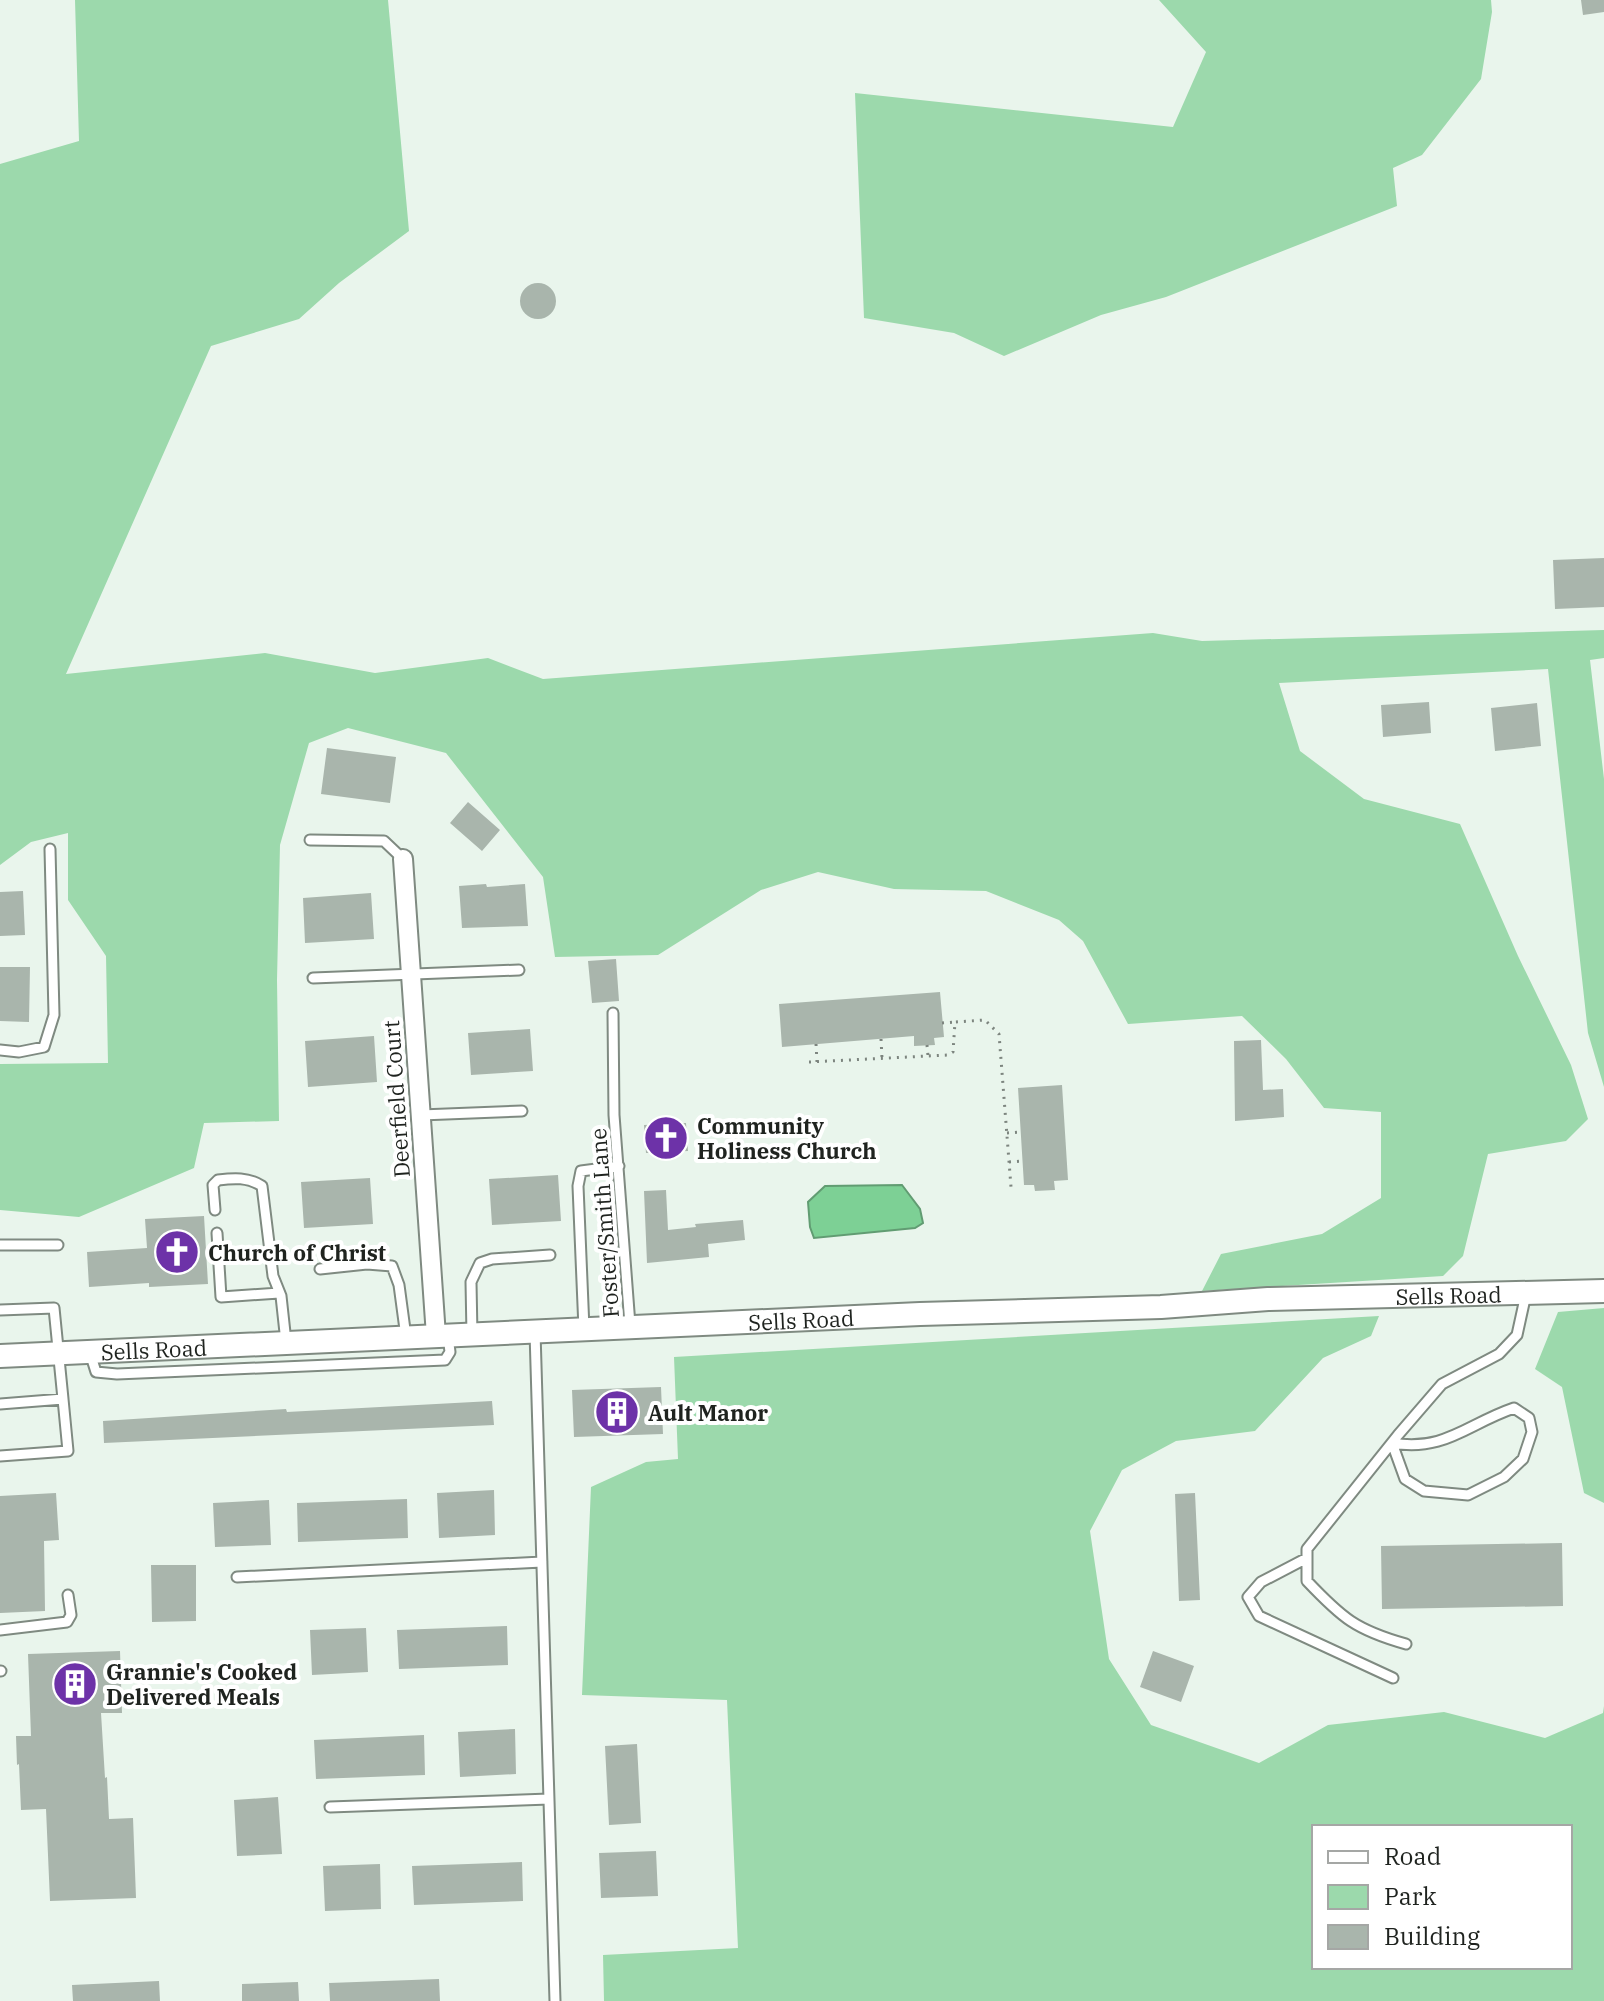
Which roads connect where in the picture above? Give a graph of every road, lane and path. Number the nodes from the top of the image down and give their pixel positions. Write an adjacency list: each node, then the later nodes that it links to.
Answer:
1 (310, 840): 3 (lane)
2 (50, 849): 13 (lane)
3 (403, 859): 5 (street, Deerfield Court)
4 (519, 970): 5 (lane)
5 (411, 975): 6 (lane); 19 (street, Deerfield Court)
6 (313, 978)
7 (613, 1013): 24 (lane, Foster/Smith Lane)
8 (955, 1022): 9 (path); 14 (path); 21 (path)
9 (942, 1023)
10 (881, 1039): 15 (path)
11 (816, 1044): 17 (path)
12 (927, 1045): 14 (path)
13 (0, 1050)
14 (928, 1056): 15 (path)
15 (882, 1058): 17 (path)
16 (809, 1062): 17 (path)
17 (817, 1062)
18 (522, 1111): 19 (lane)
19 (421, 1115): 40 (street, Deerfield Court)
20 (1021, 1132): 21 (path)
21 (1007, 1133): 23 (path)
22 (1023, 1161): 23 (path)
23 (1009, 1162): 25 (path)
24 (619, 1166): 36 (lane, Foster/Smith Lane); 37 (lane)
25 (1011, 1187)
26 (215, 1210): 33 (lane)
27 (217, 1233): 33 (lane)
28 (0, 1245): 29 (lane)
29 (58, 1245)
30 (550, 1255): 39 (lane)
31 (320, 1269): 41 (lane)
32 (1604, 1291): 34 (street, Sells Road)
33 (279, 1293): 44 (lane)
34 (1526, 1294): 36 (street, Sells Road); 56 (lane)
35 (0, 1310): 48 (lane)
36 (630, 1329): 37 (street, Sells Road)
37 (584, 1330): 38 (street, Sells Road)
38 (535, 1332): 39 (street, Sells Road); 59 (lane)
39 (472, 1335): 40 (street, Sells Road)
40 (442, 1336): 41 (street, Sells Road); 50 (lane)
41 (406, 1337): 42 (street, Sells Road)
42 (379, 1338): 43 (street, Sells Road); 50 (lane)
43 (312, 1341): 44 (street, Sells Road); 51 (lane)
44 (286, 1342): 45 (street, Sells Road)
45 (243, 1344): 46 (street, Sells Road); 52 (lane)
46 (175, 1348): 47 (street, Sells Road); 53 (lane)
47 (90, 1353): 48 (street, Sells Road); 53 (lane)
48 (58, 1354): 49 (street, Sells Road); 54 (lane)
49 (0, 1356)
50 (382, 1363): 51 (lane)
51 (314, 1365): 52 (lane)
52 (245, 1368): 53 (lane)
53 (175, 1371)
54 (63, 1399): 55 (lane); 57 (lane)
55 (0, 1404)
56 (1392, 1443): 56 (lane); 58 (lane)
57 (0, 1456)
58 (1307, 1558): 63 (lane); 64 (lane)
59 (542, 1562): 60 (lane); 65 (lane)
60 (237, 1577)
61 (68, 1595): 62 (lane)
62 (0, 1630)
63 (1406, 1644)
64 (1393, 1678)
65 (549, 1799): 66 (lane); 67 (lane)
66 (330, 1807)
67 (555, 2001)

